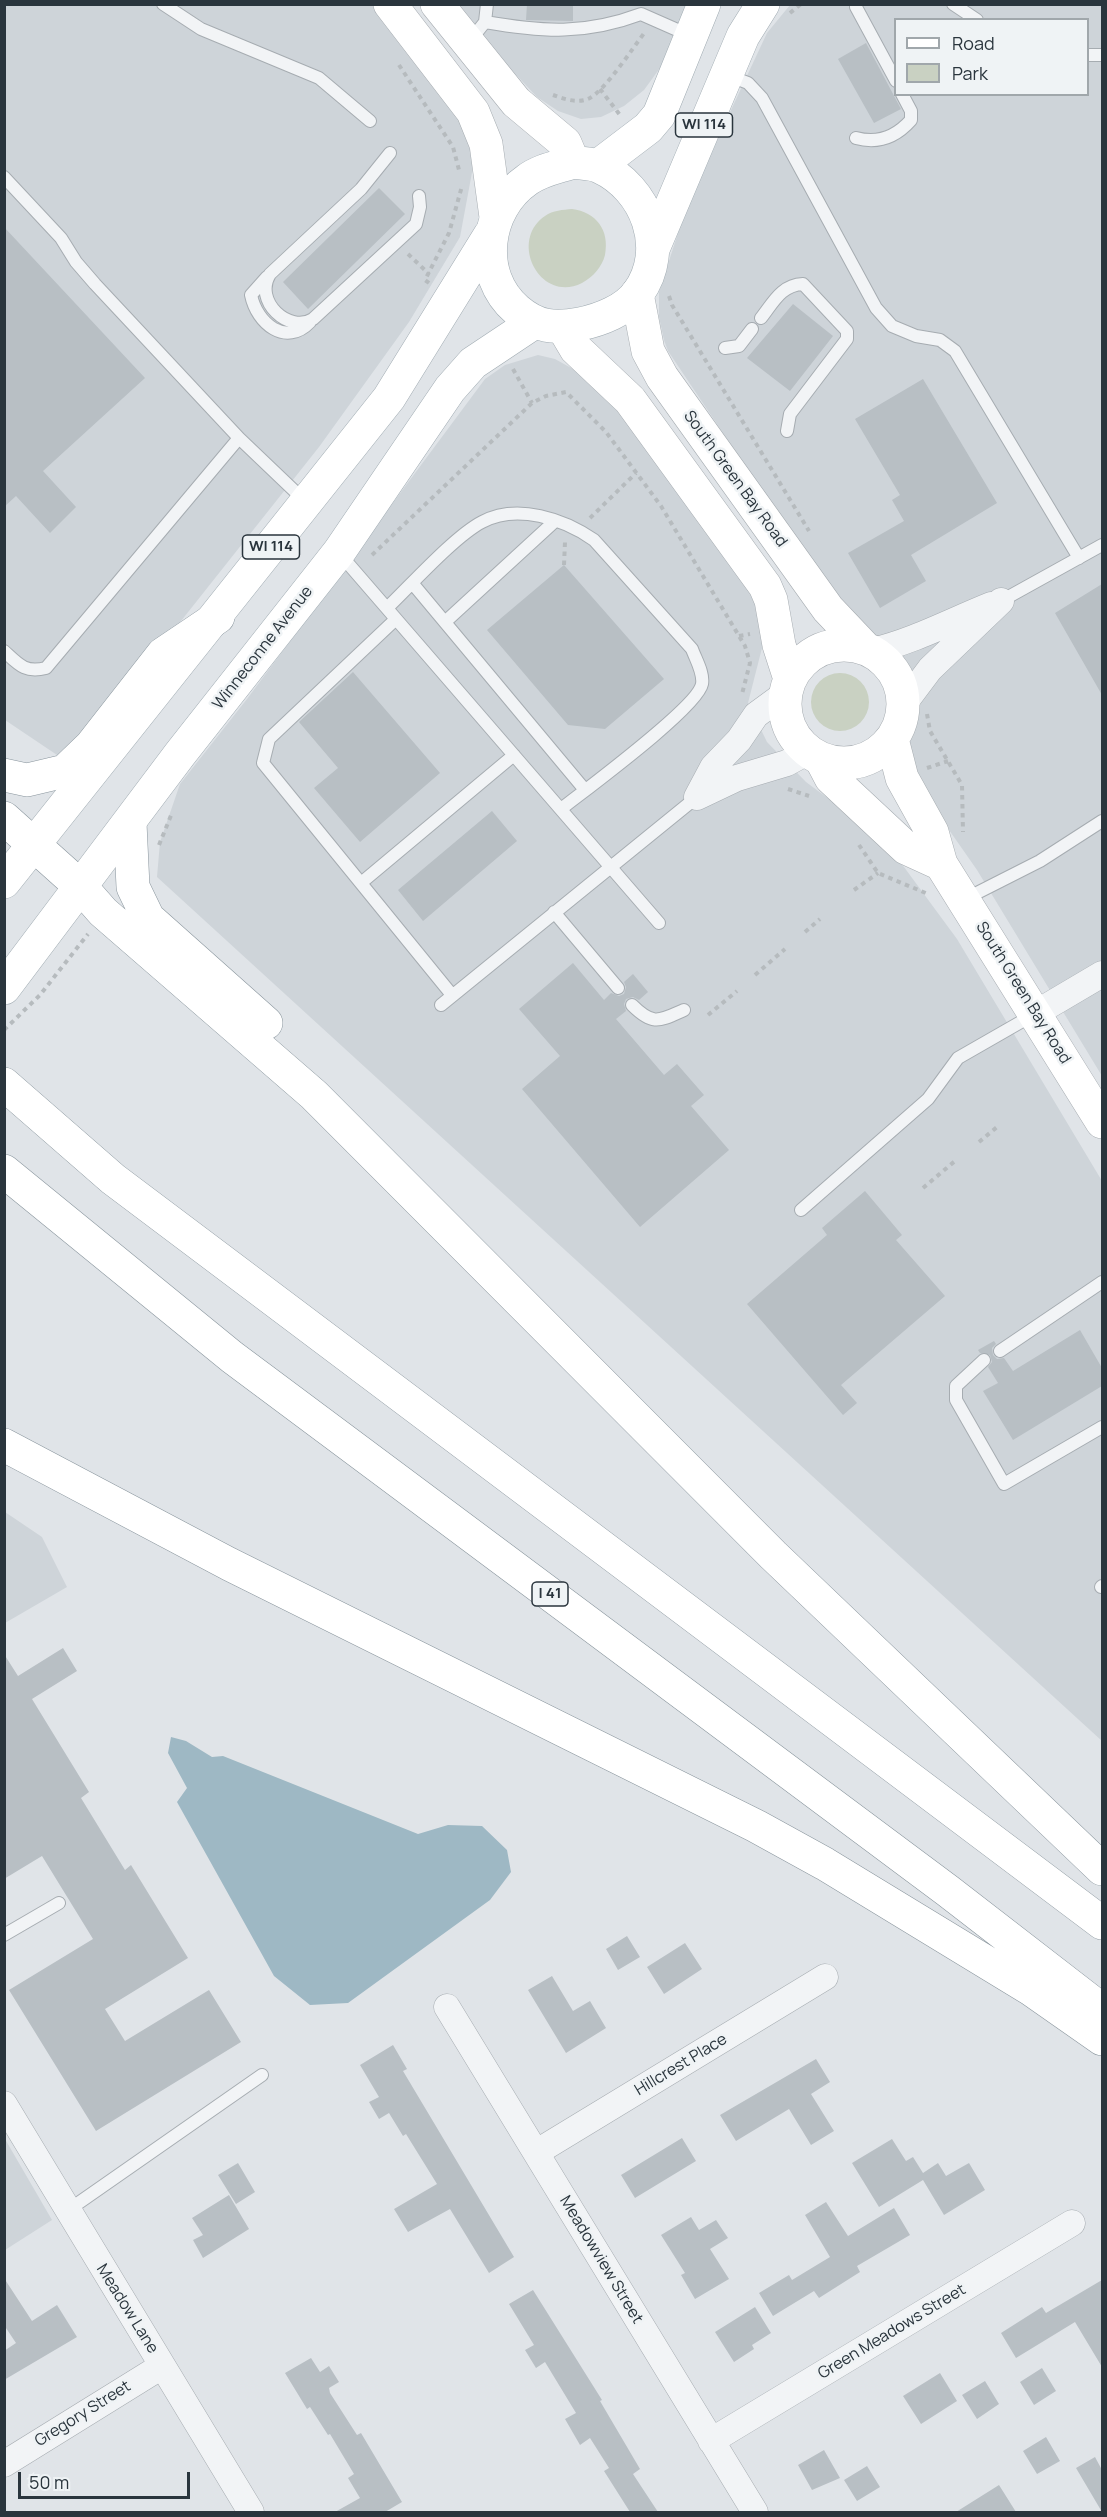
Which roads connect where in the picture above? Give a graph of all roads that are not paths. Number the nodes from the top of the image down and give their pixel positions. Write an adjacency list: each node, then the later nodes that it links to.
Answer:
1 (163, 4): 16 (lane)
2 (390, 4): 22 (main road)
3 (438, 4): 11 (main road)
4 (487, 4): 11 (lane)
5 (704, 4): 12 (main road, WI 114)
6 (763, 4): 13 (main road, WI 114)
7 (953, 4): 10 (lane)
8 (856, 7): 14 (lane)
9 (639, 9): 11 (lane); 12 (lane)
10 (974, 18)
11 (476, 33): 19 (main road)
12 (692, 37): 19 (main road, WI 114)
13 (727, 75): 23 (main road, WI 114); 35 (lane)
14 (894, 77)
15 (903, 96): 17 (lane)
16 (370, 121)
17 (856, 138)
18 (390, 153): 21 (lane)
19 (586, 164): 22 (main road); 23 (main road)
20 (4, 177): 30 (lane)
21 (419, 196)
22 (493, 226): 26 (main road); 31 (main road, WI 114)
23 (653, 249): 24 (main road)
24 (638, 294): 26 (main road); 42 (main road, South Green Bay Road)
25 (760, 318): 29 (lane)
26 (548, 325): 34 (main road, Winneconne Avenue); 44 (main road)
27 (752, 329): 28 (lane)
28 (725, 348)
29 (787, 431)
30 (239, 438): 31 (lane); 43 (lane)
31 (306, 502): 39 (main road, WI 114)
32 (555, 521): 36 (lane); 41 (lane); 50 (lane)
33 (1102, 544): 35 (lane)
34 (339, 552): 38 (lane); 55 (main road, Winneconne Avenue)
35 (1079, 558): 37 (lane)
36 (413, 584): 38 (lane); 41 (lane)
37 (1001, 601): 42 (street); 45 (street)
38 (387, 608): 40 (lane)
39 (218, 617): 49 (main road); 56 (main road, WI 114)
40 (396, 619): 47 (lane); 60 (lane)
41 (445, 622): 50 (lane)
42 (868, 650): 44 (main road); 45 (main road)
43 (4, 651)
44 (788, 686): 48 (main road); 51 (street)
45 (903, 705): 46 (main road)
46 (892, 739): 48 (main road); 57 (main road, South Green Bay Road)
47 (514, 755): 52 (lane); 60 (lane)
48 (815, 755): 51 (street); 57 (main road)
49 (4, 775)
50 (585, 790): 52 (lane)
51 (697, 797): 58 (lane)
52 (561, 810): 58 (lane)
53 (4, 818): 56 (main road)
54 (1102, 821): 62 (lane)
55 (130, 822): 61 (main road, Winneconne Avenue); 74 (main road)
56 (33, 846): 59 (main road, WI 114); 61 (main road)
57 (941, 864): 62 (main road, South Green Bay Road)
58 (611, 866): 63 (lane); 64 (lane)
59 (4, 882)
60 (361, 883): 68 (lane)
61 (81, 887): 66 (main road, Winneconne Avenue); 74 (main road)
62 (965, 898): 72 (main road, South Green Bay Road)
63 (554, 912): 67 (lane); 68 (lane)
64 (659, 923)
65 (1102, 974): 72 (street)
66 (4, 988)
67 (618, 988)
68 (452, 995): 69 (lane)
69 (441, 1005)
70 (632, 1005): 71 (lane)
71 (684, 1010)
72 (1036, 1013): 75 (main road, South Green Bay Road); 77 (lane)
73 (4, 1084): 85 (main road)
74 (314, 1095): 83 (main road)
75 (1102, 1122)
76 (4, 1170): 89 (main road, I 41)
77 (801, 1210)
78 (1102, 1282): 79 (lane)
79 (1000, 1351)
80 (984, 1360): 81 (lane)
81 (1102, 1427)
82 (4, 1444): 90 (main road)
83 (1102, 1869)
84 (59, 1903): 86 (lane)
85 (1102, 1923)
86 (4, 1935)
87 (825, 1977): 93 (street, Hillcrest Place)
88 (447, 2007): 93 (street, Meadowview Street)
89 (1102, 2010)
90 (1102, 2039)
91 (262, 2075): 94 (lane)
92 (4, 2104): 94 (street, Meadow Lane)
93 (537, 2152): 97 (street, Meadowview Street)
94 (67, 2211): 96 (street, Meadow Lane)
95 (1072, 2223): 97 (street, Green Meadows Street)
96 (162, 2366): 98 (street, Gregory Street); 99 (street, Meadow Lane)
97 (711, 2441): 100 (street, Meadowview Street)
98 (4, 2464)
99 (251, 2512)
100 (755, 2512)

